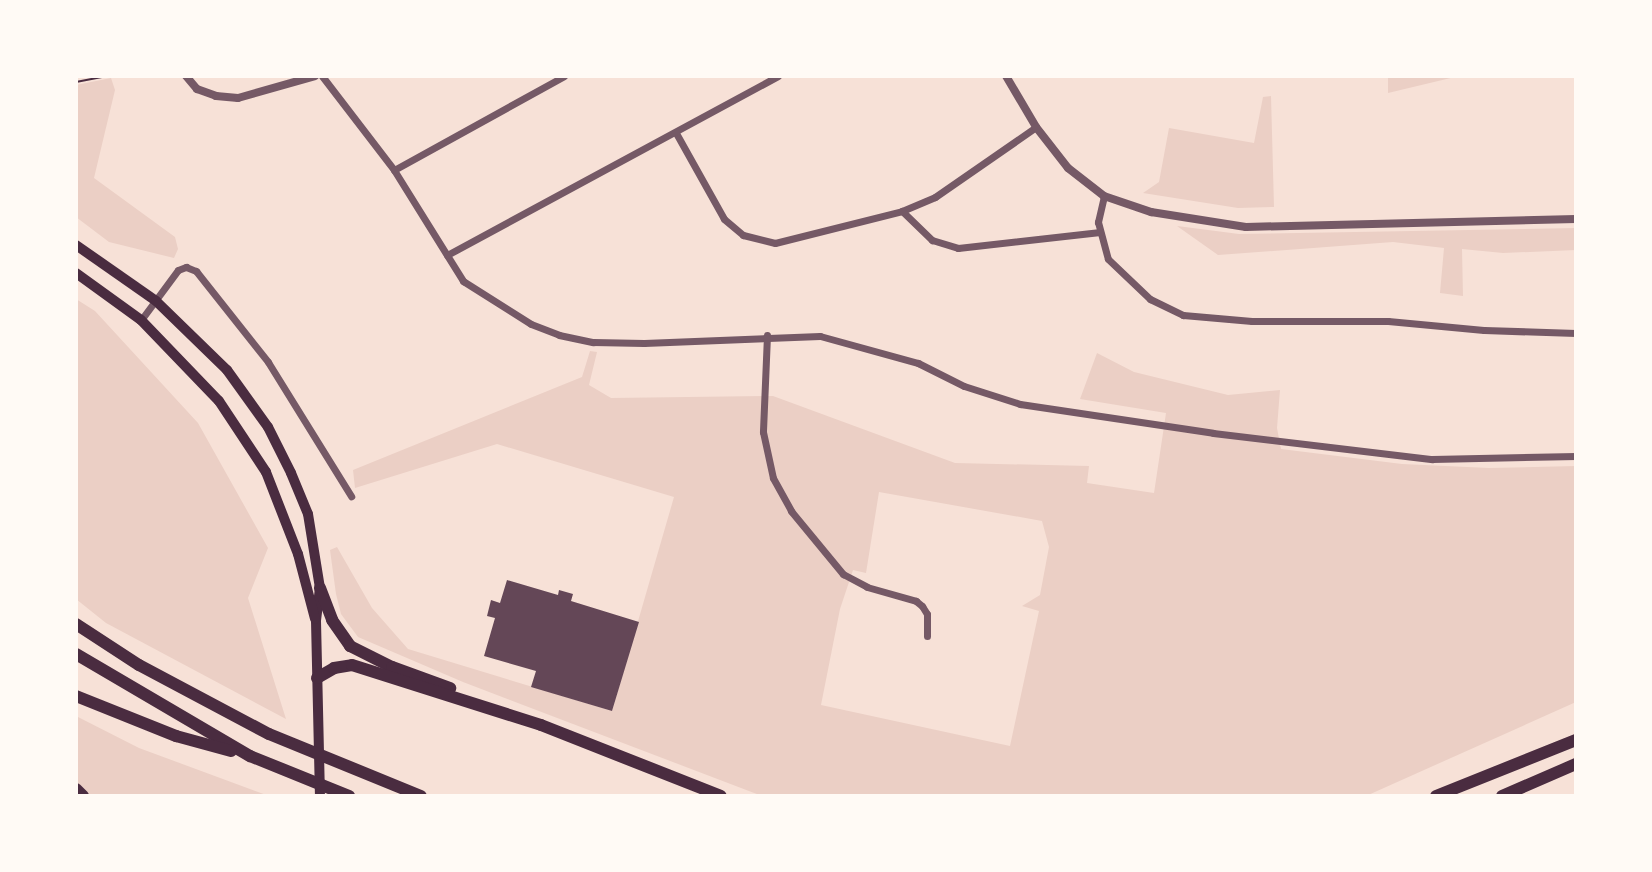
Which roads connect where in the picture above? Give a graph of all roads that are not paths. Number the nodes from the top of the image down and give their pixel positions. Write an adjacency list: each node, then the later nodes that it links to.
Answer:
1 (186, 76): 2 (street)
2 (315, 76)
3 (322, 76): 9 (street)
4 (564, 76): 9 (street)
5 (778, 76): 8 (street)
6 (1006, 76): 7 (street)
7 (1036, 127): 10 (street); 11 (street)
8 (676, 133): 11 (street); 15 (street)
9 (394, 170): 15 (street)
10 (1104, 196): 12 (street); 13 (street)
11 (902, 211): 13 (street)
12 (1576, 219)
13 (1100, 232): 19 (street)
14 (76, 245): 17 (main road)
15 (447, 255): 20 (street)
16 (76, 273): 18 (main road)
17 (156, 301): 18 (street); 22 (street); 23 (main road)
18 (141, 320): 24 (main road)
19 (1576, 333)
20 (767, 335): 21 (street); 26 (street)
21 (1576, 456)
22 (351, 496)
23 (320, 588): 24 (main road); 30 (highway)
24 (316, 621): 28 (main road)
25 (76, 624): 38 (highway)
26 (927, 636)
27 (76, 654): 32 (highway)
28 (317, 678): 30 (highway); 36 (main road)
29 (76, 696): 32 (highway)
30 (541, 725): 39 (highway)
31 (1576, 740): 40 (highway)
32 (250, 756): 37 (highway)
33 (1576, 764): 41 (highway)
34 (76, 789): 35 (highway)
35 (83, 796)
36 (320, 796)
37 (349, 796)
38 (421, 796)
39 (721, 796)
40 (1436, 796)
41 (1502, 796)

